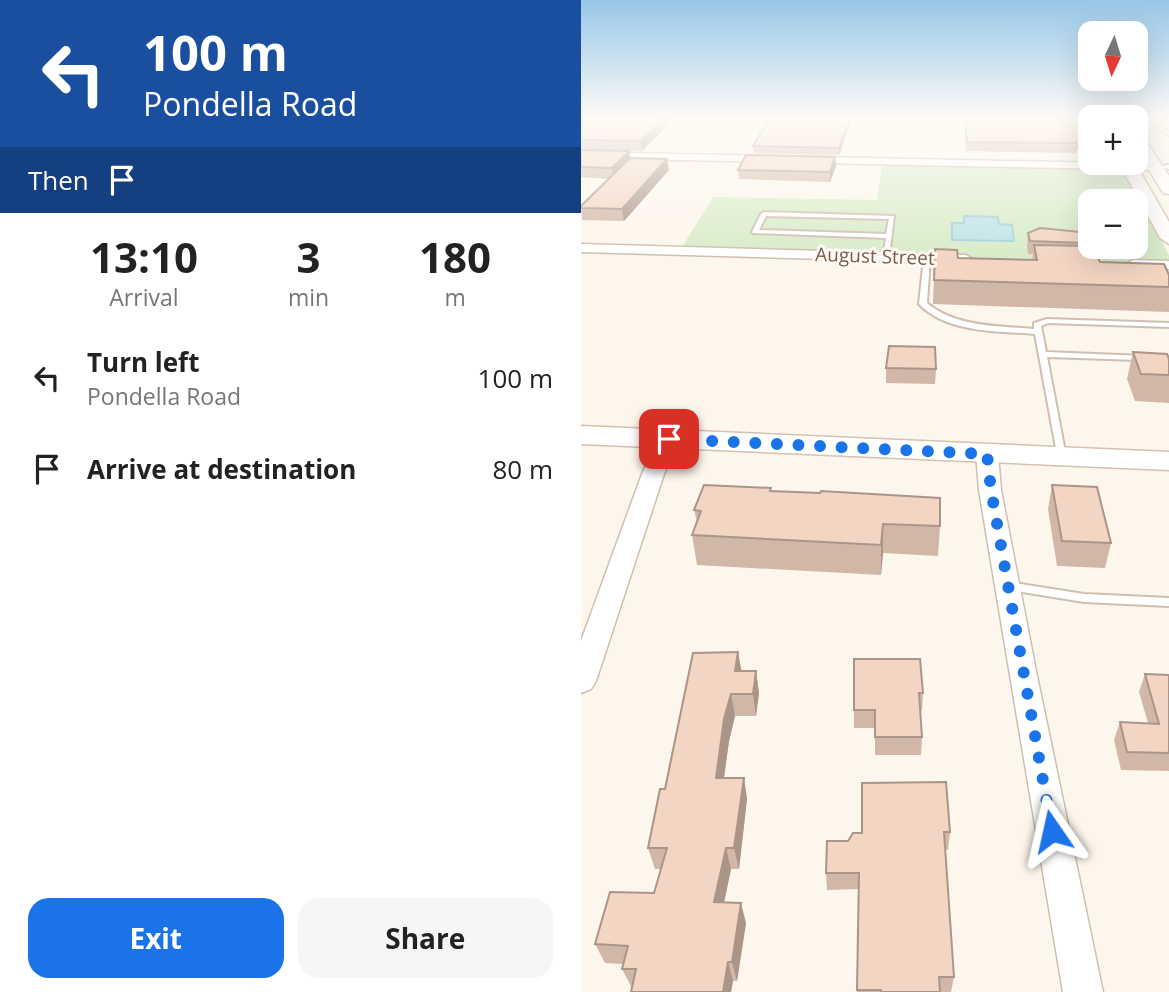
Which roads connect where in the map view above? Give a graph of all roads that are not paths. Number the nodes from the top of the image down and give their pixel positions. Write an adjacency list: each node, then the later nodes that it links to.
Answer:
1 (1162, 167): 3 (street)
2 (1134, 175): 5 (street)
3 (1169, 189)
4 (889, 236): 4 (lane); 7 (lane)
5 (1169, 238)
6 (581, 248): 7 (street, August Street)
7 (886, 257): 8 (street, August Street)
8 (927, 258): 9 (street, August Street); 13 (lane)
9 (982, 260)
10 (1119, 264): 11 (street)
11 (1169, 265)
12 (1169, 325): 13 (lane)
13 (1038, 332): 14 (lane)
14 (1042, 354): 15 (lane); 19 (lane)
15 (1169, 359)
16 (581, 435): 17 (street)
17 (669, 439): 18 (street); 23 (street)
18 (987, 454): 19 (street); 21 (street)
19 (1061, 457): 20 (street)
20 (1169, 461)
21 (1007, 585): 22 (lane); 24 (street)
22 (1169, 602)
23 (581, 681)
24 (1083, 992)

